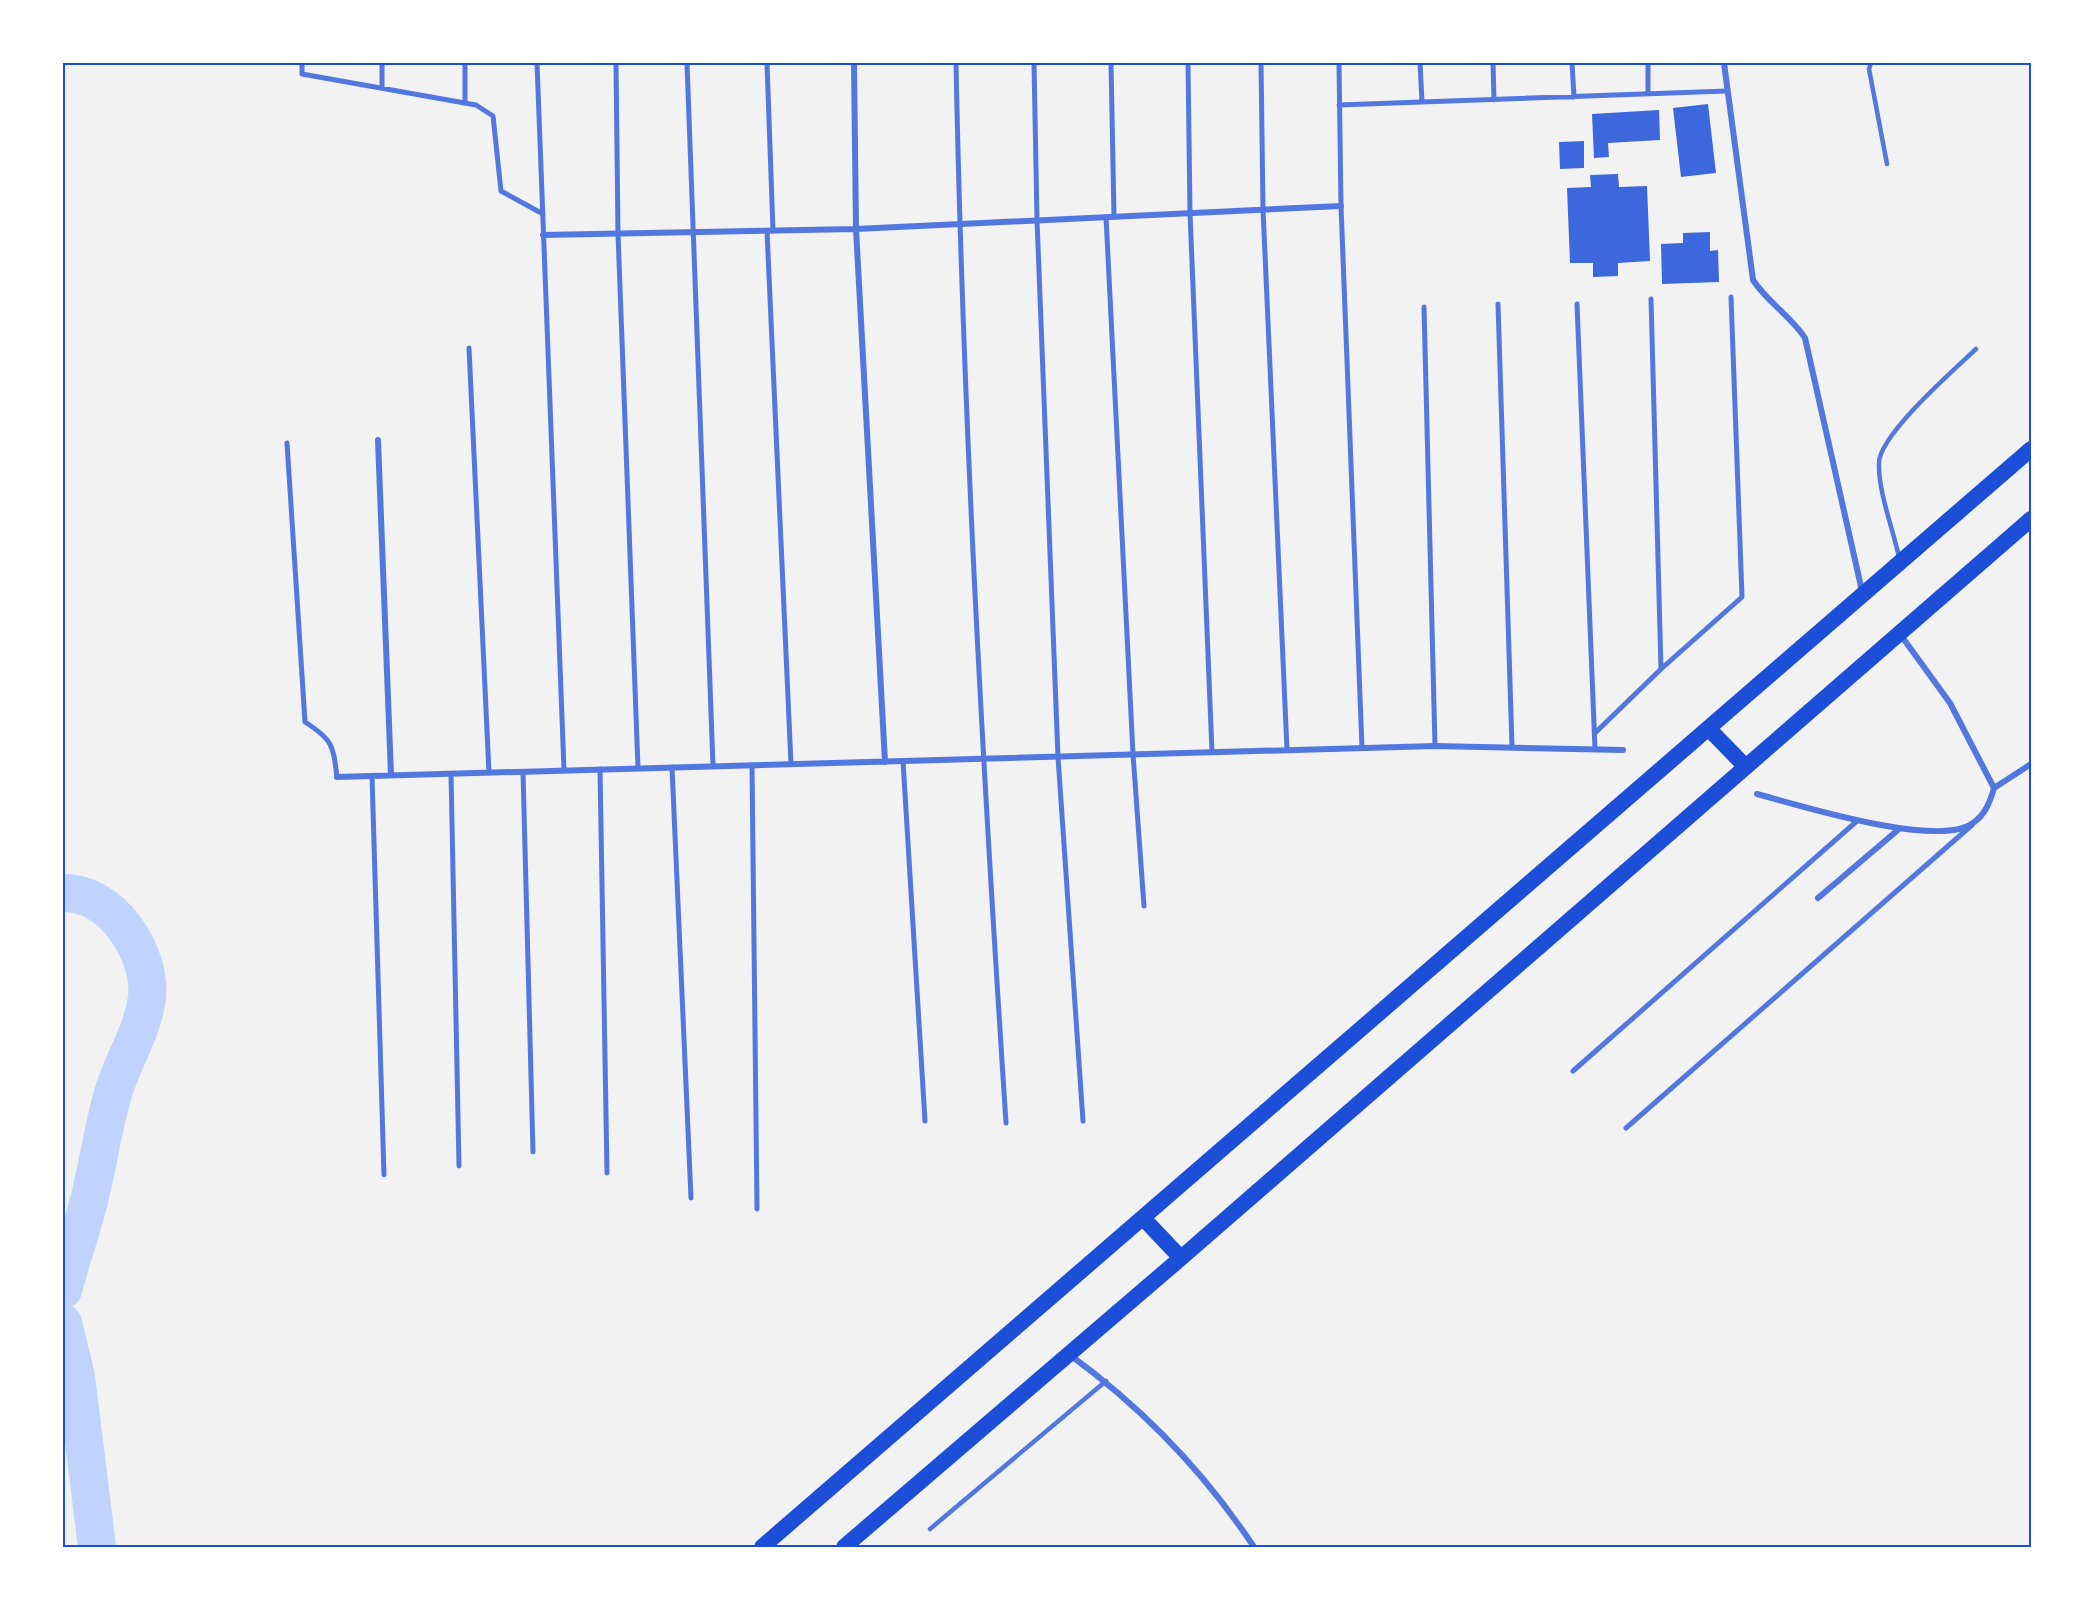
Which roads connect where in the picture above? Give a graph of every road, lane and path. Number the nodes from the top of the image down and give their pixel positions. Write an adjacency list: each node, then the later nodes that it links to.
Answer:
1 (302, 63): 21 (street)
2 (382, 63): 21 (street)
3 (465, 63): 26 (street)
4 (537, 63): 33 (street)
5 (616, 63): 40 (street)
6 (687, 63): 39 (street)
7 (767, 63): 38 (street)
8 (854, 63): 37 (street)
9 (956, 63): 36 (street)
10 (1034, 63): 35 (street)
11 (1111, 63): 34 (street)
12 (1188, 63): 32 (street)
13 (1261, 63): 31 (street)
14 (1339, 63): 28 (street)
15 (1420, 63): 27 (street)
16 (1493, 63): 25 (street)
17 (1572, 63): 24 (street)
18 (1648, 63): 23 (street)
19 (1724, 63): 22 (street)
20 (1871, 63): 29 (lane)
21 (382, 88): 26 (street)
22 (1727, 91): 23 (street); 54 (street)
23 (1648, 94): 24 (street)
24 (1574, 97): 25 (street)
25 (1494, 100): 27 (street)
26 (465, 102): 33 (street)
27 (1422, 102): 28 (street)
28 (1339, 105): 30 (street)
29 (1887, 164)
30 (1341, 206): 31 (street); 61 (street)
31 (1263, 209): 32 (street); 63 (street)
32 (1190, 213): 34 (street); 65 (street)
33 (543, 214): 41 (street)
34 (1110, 217): 35 (street); 66 (street)
35 (1037, 220): 36 (street); 67 (street)
36 (959, 223): 37 (street); 68 (street)
37 (856, 229): 38 (street); 70 (street)
38 (770, 231): 39 (street); 71 (street)
39 (692, 232): 40 (street); 74 (street)
40 (618, 234): 41 (street); 77 (street)
41 (543, 235): 78 (street)
42 (1731, 297): 56 (street)
43 (1651, 299): 56 (street)
44 (1498, 304): 60 (street)
45 (1577, 304): 58 (street)
46 (1424, 308): 59 (street)
47 (469, 348): 80 (street)
48 (1976, 349): 53 (lane)
49 (378, 440): 83 (street)
50 (287, 443): 85 (street)
51 (2031, 449): 53 (highway)
52 (2031, 519): 55 (highway)
53 (1901, 562): 54 (highway)
54 (1863, 595): 57 (highway)
55 (1899, 634): 76 (highway); 86 (street)
56 (1661, 669): 58 (street)
57 (1709, 729): 76 (highway); 104 (highway)
58 (1595, 733): 62 (street)
59 (1435, 746): 60 (street); 61 (street)
60 (1512, 746): 62 (street)
61 (1362, 748): 63 (street)
62 (1595, 749): 64 (street)
63 (1287, 750): 65 (street)
64 (1623, 750)
65 (1212, 752): 66 (street)
66 (1133, 754): 67 (street); 92 (street)
67 (1058, 757): 68 (street); 95 (street)
68 (982, 759): 69 (street); 96 (street)
69 (903, 761): 70 (street); 94 (street)
70 (885, 762): 71 (street)
71 (791, 764): 73 (street)
72 (2031, 764): 86 (street)
73 (752, 765): 74 (street); 103 (street)
74 (713, 766): 75 (street)
75 (672, 767): 77 (street); 102 (street)
76 (1746, 767): 105 (highway)
77 (638, 768): 79 (street)
78 (564, 770): 79 (street); 81 (street)
79 (600, 770): 100 (street)
80 (489, 772): 81 (street); 82 (street)
81 (524, 772): 98 (street)
82 (451, 774): 83 (street); 99 (street)
83 (391, 775): 84 (street)
84 (372, 776): 85 (street); 101 (street)
85 (337, 777)
86 (1994, 788): 89 (street)
87 (1757, 794): 88 (street)
88 (1857, 821): 90 (street); 93 (street)
89 (1972, 825): 90 (street); 97 (street)
90 (1899, 829): 91 (street)
91 (1818, 898)
92 (1144, 906)
93 (1573, 1071)
94 (925, 1121)
95 (1083, 1121)
96 (1006, 1123)
97 (1626, 1128)
98 (534, 1152)
99 (459, 1166)
100 (607, 1173)
101 (384, 1175)
102 (691, 1198)
103 (757, 1209)
104 (1143, 1218): 105 (highway); 109 (highway)
105 (1181, 1258): 106 (highway)
106 (1070, 1355): 107 (street); 110 (highway)
107 (1106, 1381): 108 (lane); 111 (street)
108 (930, 1529)
109 (762, 1547)
110 (844, 1547)
111 (1254, 1547)

